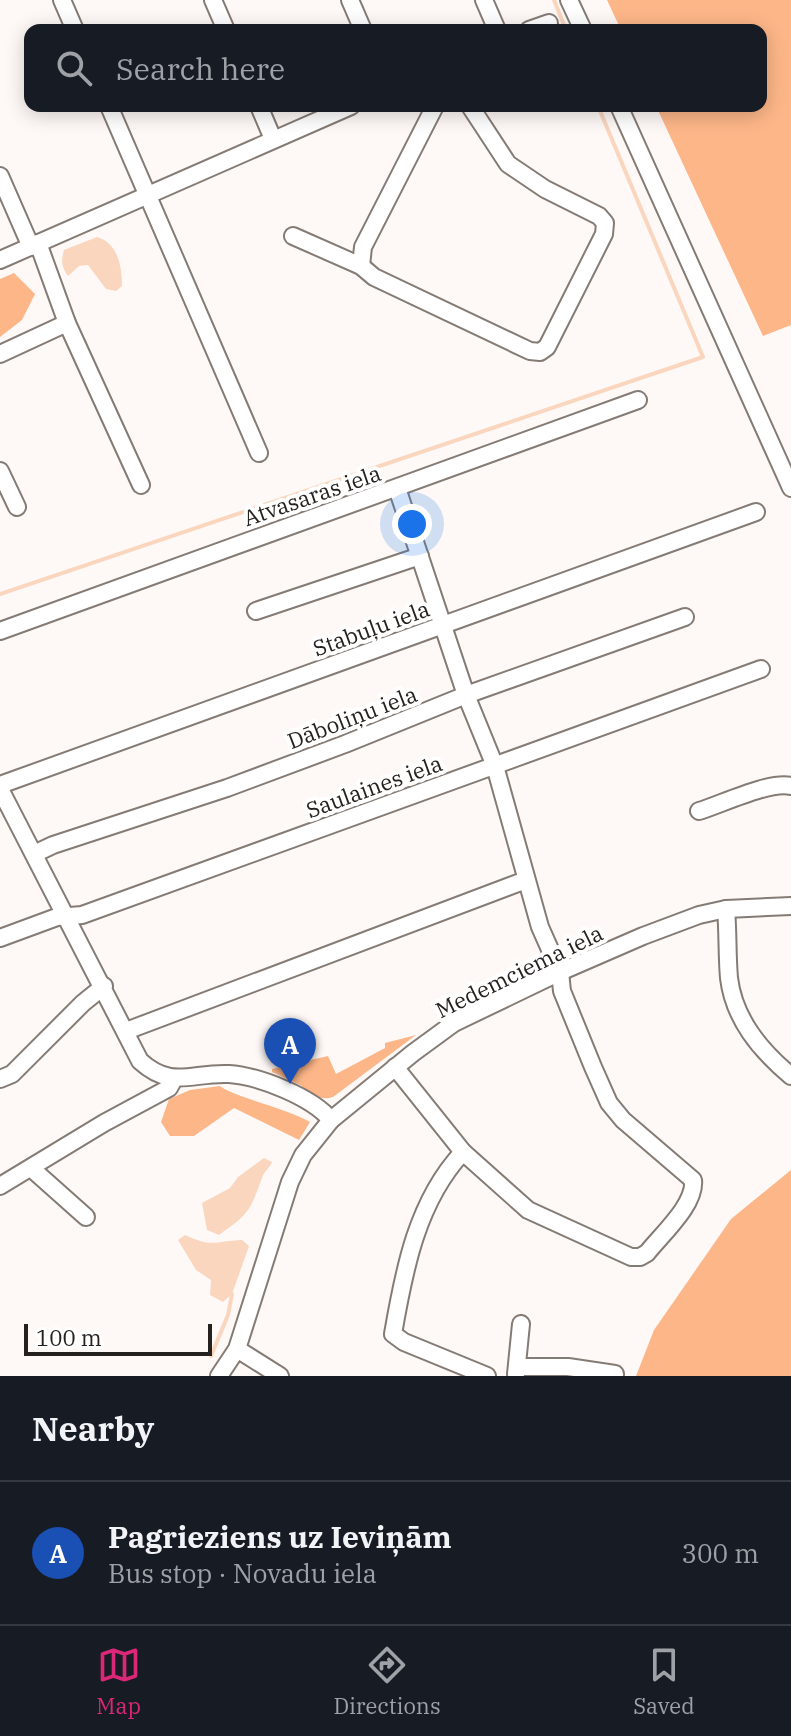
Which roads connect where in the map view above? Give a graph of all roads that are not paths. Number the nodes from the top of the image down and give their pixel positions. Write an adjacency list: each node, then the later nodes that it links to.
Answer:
1 (62, 0): 7 (street)
2 (213, 0): 8 (street)
3 (350, 0): 9 (street)
4 (484, 0): 10 (street)
5 (569, 0): 12 (street)
6 (549, 23): 11 (street)
7 (72, 24)
8 (223, 24)
9 (360, 24)
10 (494, 24)
11 (546, 24)
12 (580, 24)
13 (112, 112): 21 (street)
14 (262, 112): 19 (street)
15 (337, 112): 19 (street)
16 (432, 112): 25 (street)
17 (474, 112): 25 (street)
18 (622, 112): 33 (street)
19 (273, 139): 21 (street)
20 (0, 176): 23 (street)
21 (148, 193): 23 (street); 29 (street)
22 (293, 236): 25 (street)
23 (34, 245): 24 (street); 26 (street)
24 (0, 260)
25 (361, 266)
26 (67, 323): 27 (street); 31 (street)
27 (0, 354)
28 (638, 400): 32 (street, Atvasaras iela)
29 (259, 453)
30 (0, 471): 34 (street)
31 (141, 485)
32 (397, 488): 36 (street); 40 (street, Atvasaras iela)
33 (791, 488)
34 (17, 507)
35 (756, 512): 39 (street, Stabuļu iela)
36 (420, 556): 37 (street); 39 (street)
37 (256, 611)
38 (685, 617): 42 (street, Dāboliņu iela)
39 (443, 625): 42 (street); 45 (street, Stabuļu iela)
40 (0, 631)
41 (761, 669): 43 (street, Saulaines iela)
42 (466, 695): 43 (street); 47 (street, Dāboliņu iela)
43 (495, 766): 48 (street); 51 (street, Saulaines iela)
44 (791, 786): 46 (street)
45 (0, 790): 47 (street)
46 (699, 811)
47 (34, 854): 51 (street)
48 (526, 880): 53 (street); 55 (street)
49 (791, 906): 50 (street, Medemciema iela)
50 (726, 909): 53 (street, Medemciema iela); 57 (street)
51 (67, 917): 52 (street, Saulaines iela); 54 (street)
52 (0, 938)
53 (560, 972): 56 (street, Medemciema iela); 61 (street)
54 (104, 986): 55 (street); 58 (street)
55 (126, 1031): 59 (street)
56 (395, 1067): 60 (street, Medemciema iela); 61 (street)
57 (791, 1076)
58 (0, 1079)
59 (174, 1079): 60 (street); 62 (street)
60 (331, 1120): 66 (street, Medemciema iela)
61 (463, 1152): 71 (street)
62 (31, 1168): 63 (street); 64 (street)
63 (0, 1186)
64 (86, 1217)
65 (521, 1324): 67 (street)
66 (237, 1349): 69 (street, Medemciema iela); 70 (street)
67 (517, 1371): 68 (street)
68 (615, 1374)
69 (219, 1376)
70 (280, 1376)
71 (487, 1376)

